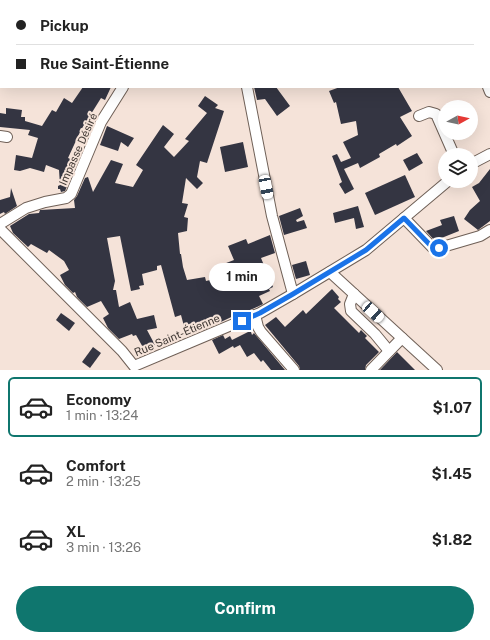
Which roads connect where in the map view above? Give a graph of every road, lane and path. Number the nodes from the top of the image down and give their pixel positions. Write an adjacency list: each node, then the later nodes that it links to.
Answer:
1 (400, 0): 2 (street)
2 (403, 0)
3 (122, 88): 11 (street, Impasse Désiré)
4 (247, 88): 15 (street)
5 (418, 116): 6 (street)
6 (451, 148)
7 (490, 154): 8 (street)
8 (478, 160)
9 (440, 188): 10 (street, Rue Saint-Étienne)
10 (404, 218): 13 (street); 14 (street, Rue Saint-Étienne)
11 (0, 224)
12 (0, 229): 17 (street, Rue Saint-Étienne)
13 (490, 230)
14 (330, 272): 15 (street, Rue Saint-Étienne); 16 (street)
15 (293, 294): 17 (street, Rue Saint-Étienne)
16 (354, 294): 18 (street); 19 (street)
17 (255, 315): 20 (street)
18 (402, 338): 19 (street); 22 (street)
19 (389, 351): 21 (street)
20 (294, 370)
21 (371, 370)
22 (437, 370)

